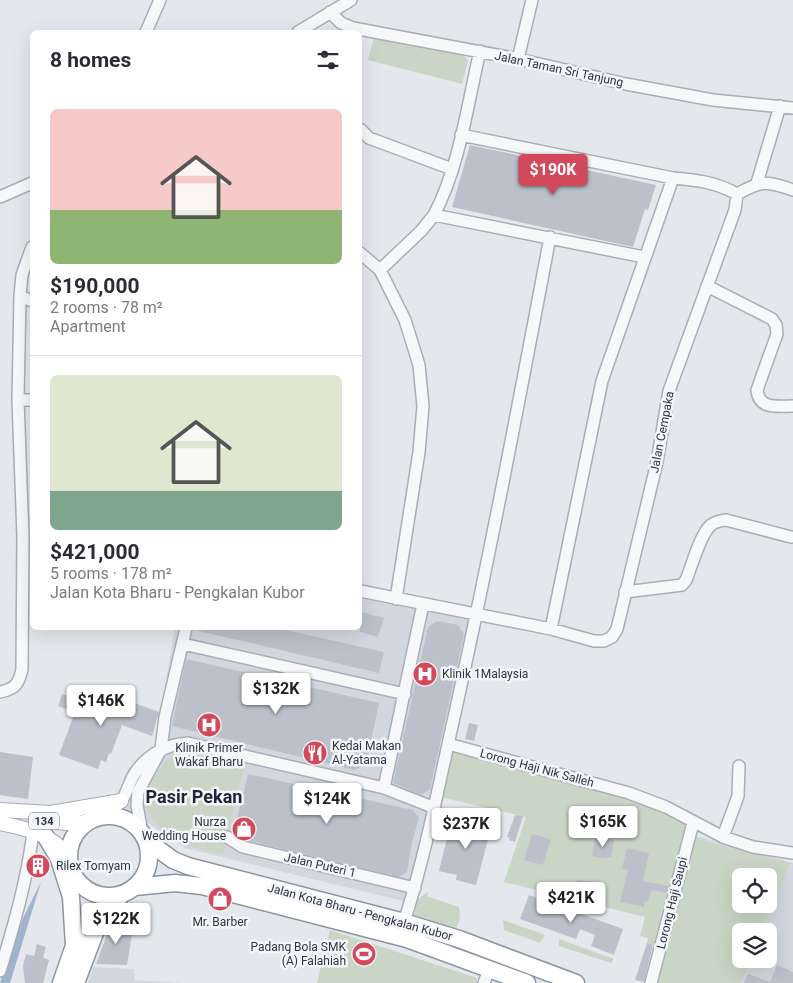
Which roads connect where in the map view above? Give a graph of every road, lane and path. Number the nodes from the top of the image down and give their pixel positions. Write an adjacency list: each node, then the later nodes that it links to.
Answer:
1 (160, 0): 5 (street)
2 (351, 0): 4 (street)
3 (532, 0): 10 (street)
4 (330, 12): 6 (street); 7 (street, Jalan Taman Sri Tanjung)
5 (147, 30)
6 (301, 30)
7 (361, 30)
8 (362, 30): 9 (street, Jalan Taman Sri Tanjung)
9 (480, 52): 10 (street, Jalan Taman Sri Tanjung); 14 (street)
10 (518, 59): 11 (street, Jalan Taman Sri Tanjung)
11 (780, 106): 12 (street, Jalan Taman Sri Tanjung); 17 (street)
12 (793, 108)
13 (362, 131): 15 (street)
14 (461, 135): 15 (street); 16 (street)
15 (452, 169): 22 (street)
16 (673, 178): 20 (street); 26 (street)
17 (757, 183): 19 (street); 20 (street)
18 (30, 184): 21 (street)
19 (793, 190)
20 (737, 194): 28 (street, Jalan Cempaka)
21 (0, 198)
22 (434, 216): 23 (street); 27 (street)
23 (550, 237): 26 (street); 39 (street)
24 (30, 253): 29 (street)
25 (362, 255): 27 (street)
26 (644, 257): 40 (street)
27 (380, 270): 37 (street)
28 (707, 286): 33 (street); 36 (street, Jalan Cempaka)
29 (20, 296): 30 (street); 31 (street)
30 (30, 301)
31 (18, 400): 32 (street); 43 (street)
32 (30, 400)
33 (793, 406)
34 (792, 537): 36 (street)
35 (362, 591): 37 (street)
36 (625, 592): 40 (street, Jalan Cempaka)
37 (396, 598): 38 (street)
38 (423, 604): 39 (street); 44 (street)
39 (477, 614): 40 (street); 45 (street)
40 (551, 629)
41 (186, 630): 42 (street)
42 (183, 644): 44 (street); 46 (street)
43 (0, 692)
44 (405, 694): 48 (street)
45 (448, 744): 50 (street); 53 (street, Lorong Haji Nik Salleh)
46 (161, 749): 48 (street); 49 (street); 56 (street)
47 (739, 766): 58 (street)
48 (384, 788): 50 (street)
49 (121, 801): 51 (main road); 52 (street)
50 (435, 808): 62 (street)
51 (0, 811): 52 (main road, 134)
52 (96, 819): 56 (highway); 60 (highway)
53 (693, 822): 58 (street, Lorong Haji Nik Salleh); 72 (street, Lorong Haji Saupi)
54 (0, 823): 55 (main road, 134)
55 (40, 834): 60 (main road, 134); 65 (highway); 66 (street)
56 (144, 836): 63 (highway); 64 (highway, Jalan Kota Bharu - Pengkalan Kubor)
57 (227, 837): 62 (street, Jalan Puteri 1)
58 (723, 837): 59 (street, Lorong Haji Nik Salleh)
59 (793, 853)
60 (69, 858): 61 (highway)
61 (80, 884): 63 (highway); 65 (highway)
62 (415, 888): 64 (street)
63 (129, 891): 67 (highway, Jalan Kota Bharu - Pengkalan Kubor); 69 (highway)
64 (404, 922): 71 (highway, Jalan Kota Bharu - Pengkalan Kubor)
65 (74, 946): 68 (highway)
66 (0, 971)
67 (486, 976): 70 (highway, Jalan Kota Bharu - Pengkalan Kubor)
68 (61, 983)
69 (76, 983)
70 (526, 983)
71 (576, 983)
72 (651, 983)

